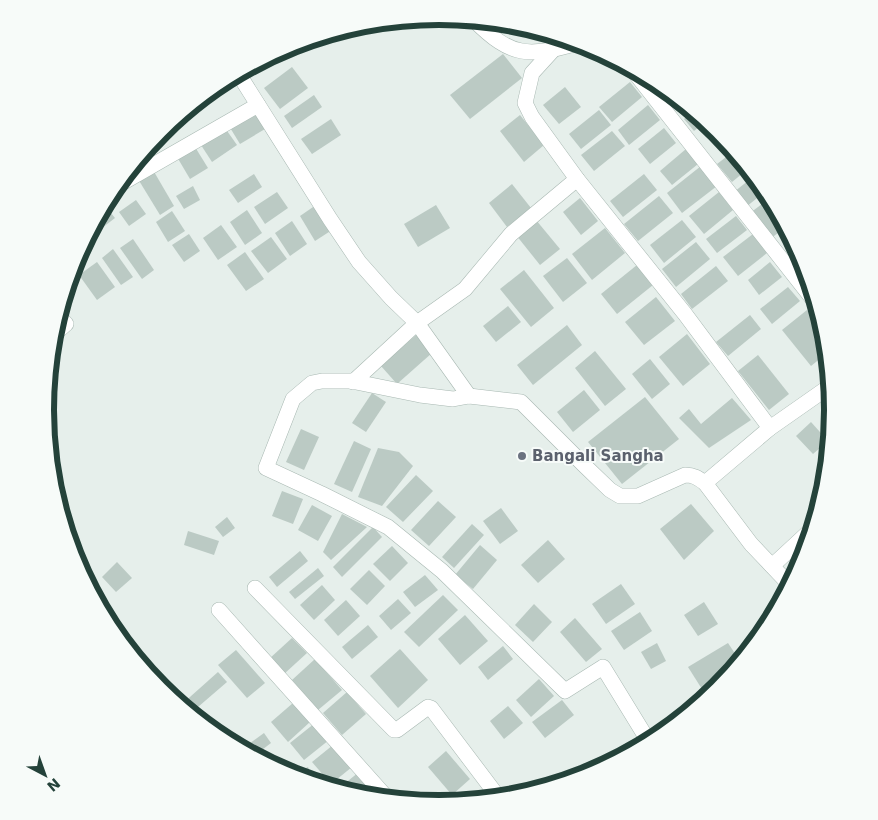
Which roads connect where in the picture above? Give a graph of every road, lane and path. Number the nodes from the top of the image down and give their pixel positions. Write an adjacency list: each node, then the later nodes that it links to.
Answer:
1 (481, 27): 3 (street)
2 (566, 46): 3 (street)
3 (553, 50): 8 (street)
4 (242, 79): 6 (street)
5 (644, 85): 9 (street)
6 (258, 105): 7 (street); 10 (street)
7 (134, 176)
8 (577, 179): 10 (street); 14 (street)
9 (805, 289)
10 (417, 323): 11 (street); 13 (street)
11 (353, 382): 13 (street); 21 (street)
12 (823, 391): 14 (street)
13 (469, 396): 15 (street)
14 (770, 428): 15 (street)
15 (705, 483): 17 (street)
16 (803, 538): 17 (street)
17 (772, 566): 18 (street)
18 (784, 579)
19 (255, 588): 23 (street)
20 (219, 610): 22 (street)
21 (645, 735)
22 (381, 791)
23 (494, 791)

